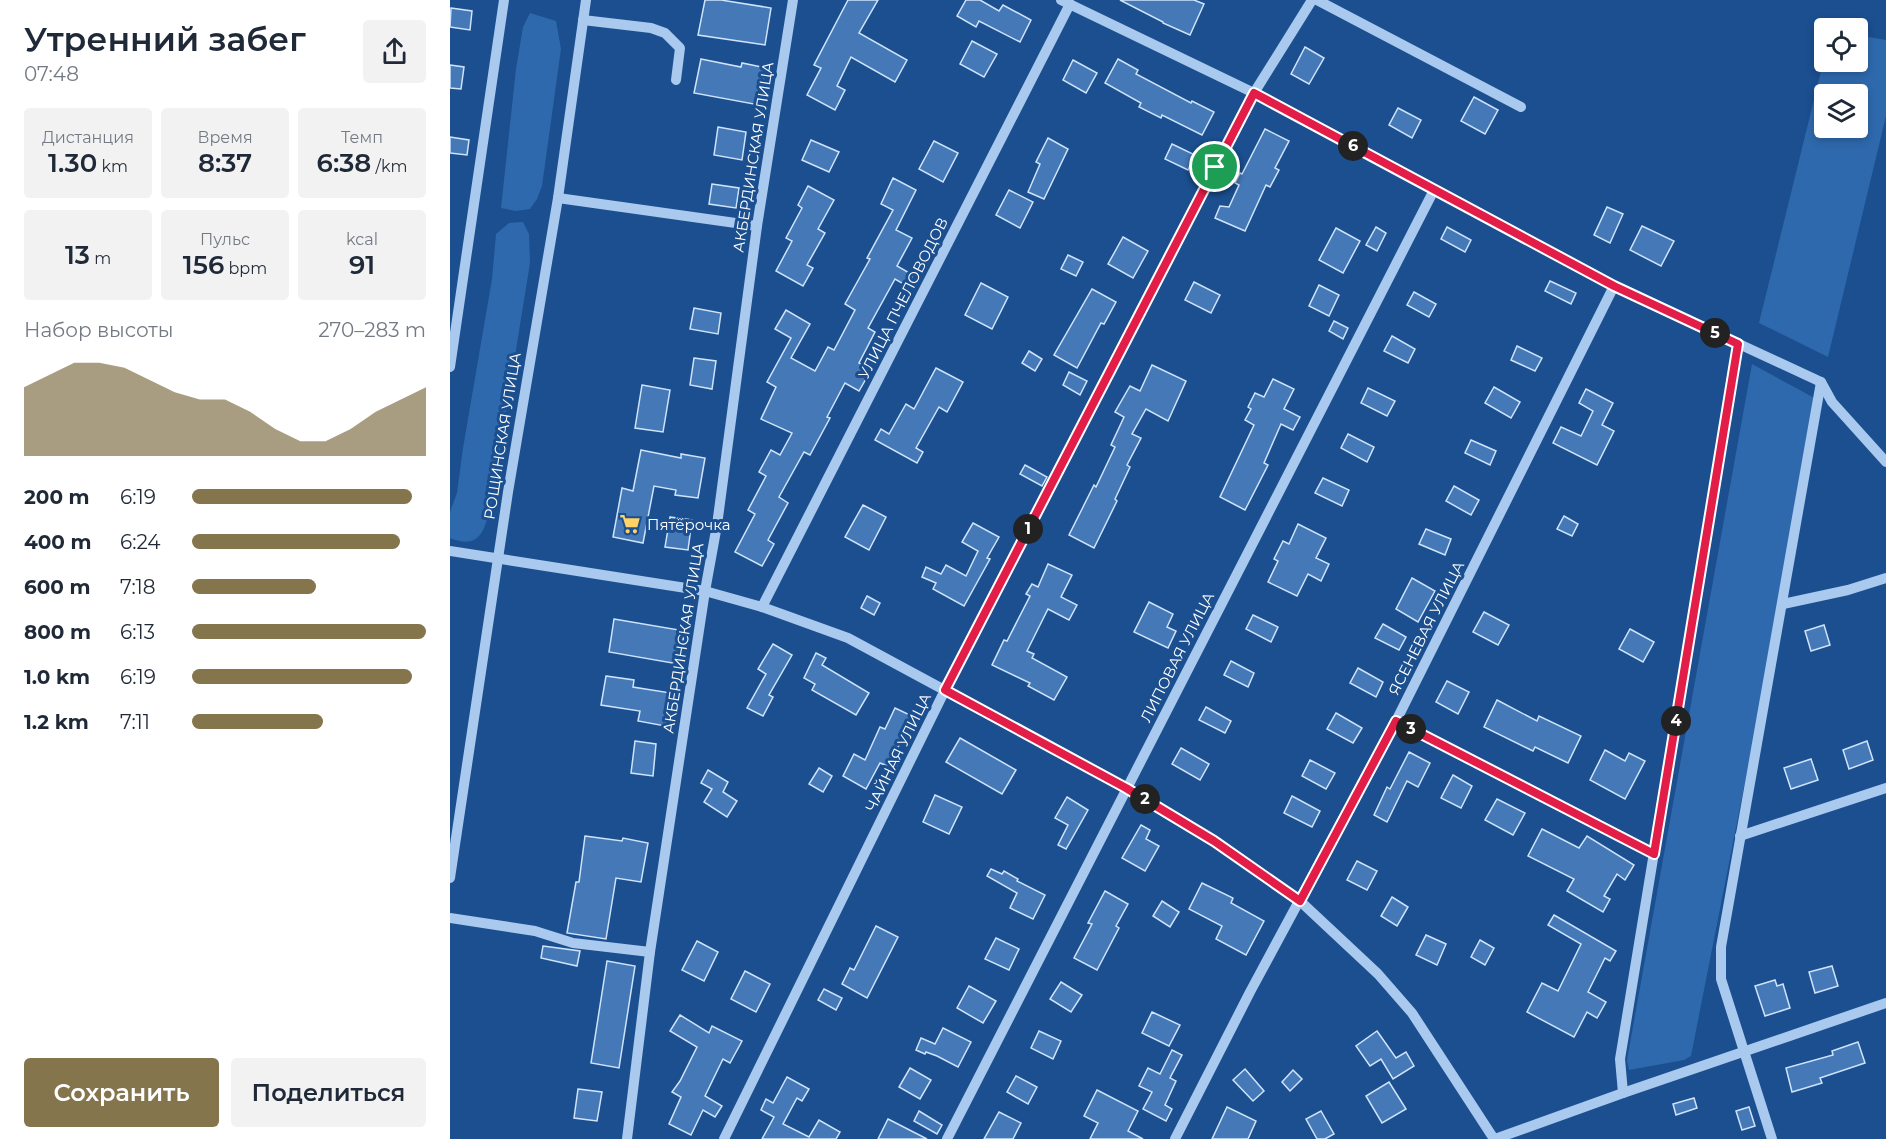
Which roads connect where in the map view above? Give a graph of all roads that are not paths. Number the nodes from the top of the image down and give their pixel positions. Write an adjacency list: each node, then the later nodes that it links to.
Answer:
1 (504, 0): 16 (street)
2 (586, 0): 7 (street, РОЩИНСКАЯ УЛИЦА)
3 (793, 0): 13 (street, АКБЕРДИНСКАЯ УЛИЦА)
4 (1312, 0): 9 (street, ЧАЙНАЯ УЛИЦА)
5 (1317, 0): 10 (street)
6 (1065, 2): 9 (street); 24 (street, УЛИЦА ПЧЕЛОВОДОВ)
7 (583, 20): 8 (street); 12 (street, РОЩИНСКАЯ УЛИЦА)
8 (676, 80)
9 (1254, 93): 11 (street); 25 (street, ЧАЙНАЯ УЛИЦА)
10 (1521, 107)
11 (1434, 190): 14 (street); 27 (street, ЛИПОВАЯ УЛИЦА)
12 (558, 198): 13 (street); 20 (street, РОЩИНСКАЯ УЛИЦА)
13 (757, 226): 22 (street, АКБЕРДИНСКАЯ УЛИЦА)
14 (1614, 286): 15 (street); 26 (street, ЯСЕНЕВАЯ УЛИЦА)
15 (1738, 344): 17 (street); 30 (street)
16 (450, 367)
17 (1821, 382): 18 (street); 23 (street)
18 (1886, 462)
19 (450, 551): 20 (street)
20 (498, 557): 22 (street); 31 (street, РОЩИНСКАЯ УЛИЦА)
21 (1886, 578): 23 (street)
22 (705, 591): 24 (street); 34 (street, АКБЕРДИНСКАЯ УЛИЦА)
23 (1782, 604): 29 (street)
24 (762, 607): 25 (street)
25 (945, 690): 27 (street); 39 (street, ЧАЙНАЯ УЛИЦА)
26 (1396, 721): 30 (street); 32 (street, ЯСЕНЕВАЯ УЛИЦА)
27 (1126, 788): 32 (street); 40 (street, ЛИПОВАЯ УЛИЦА)
28 (1886, 788): 29 (street)
29 (1740, 836): 36 (street)
30 (1654, 854): 37 (street)
31 (450, 878)
32 (1300, 901): 41 (street, ЯСЕНЕВАЯ УЛИЦА); 42 (street)
33 (450, 918): 34 (street)
34 (650, 952): 38 (street, АКБЕРДИНСКАЯ УЛИЦА)
35 (1886, 1003): 36 (street)
36 (1744, 1052): 37 (street); 43 (street)
37 (1623, 1093): 42 (street)
38 (627, 1139)
39 (724, 1139)
40 (947, 1139)
41 (1175, 1139)
42 (1495, 1139)
43 (1772, 1139)

